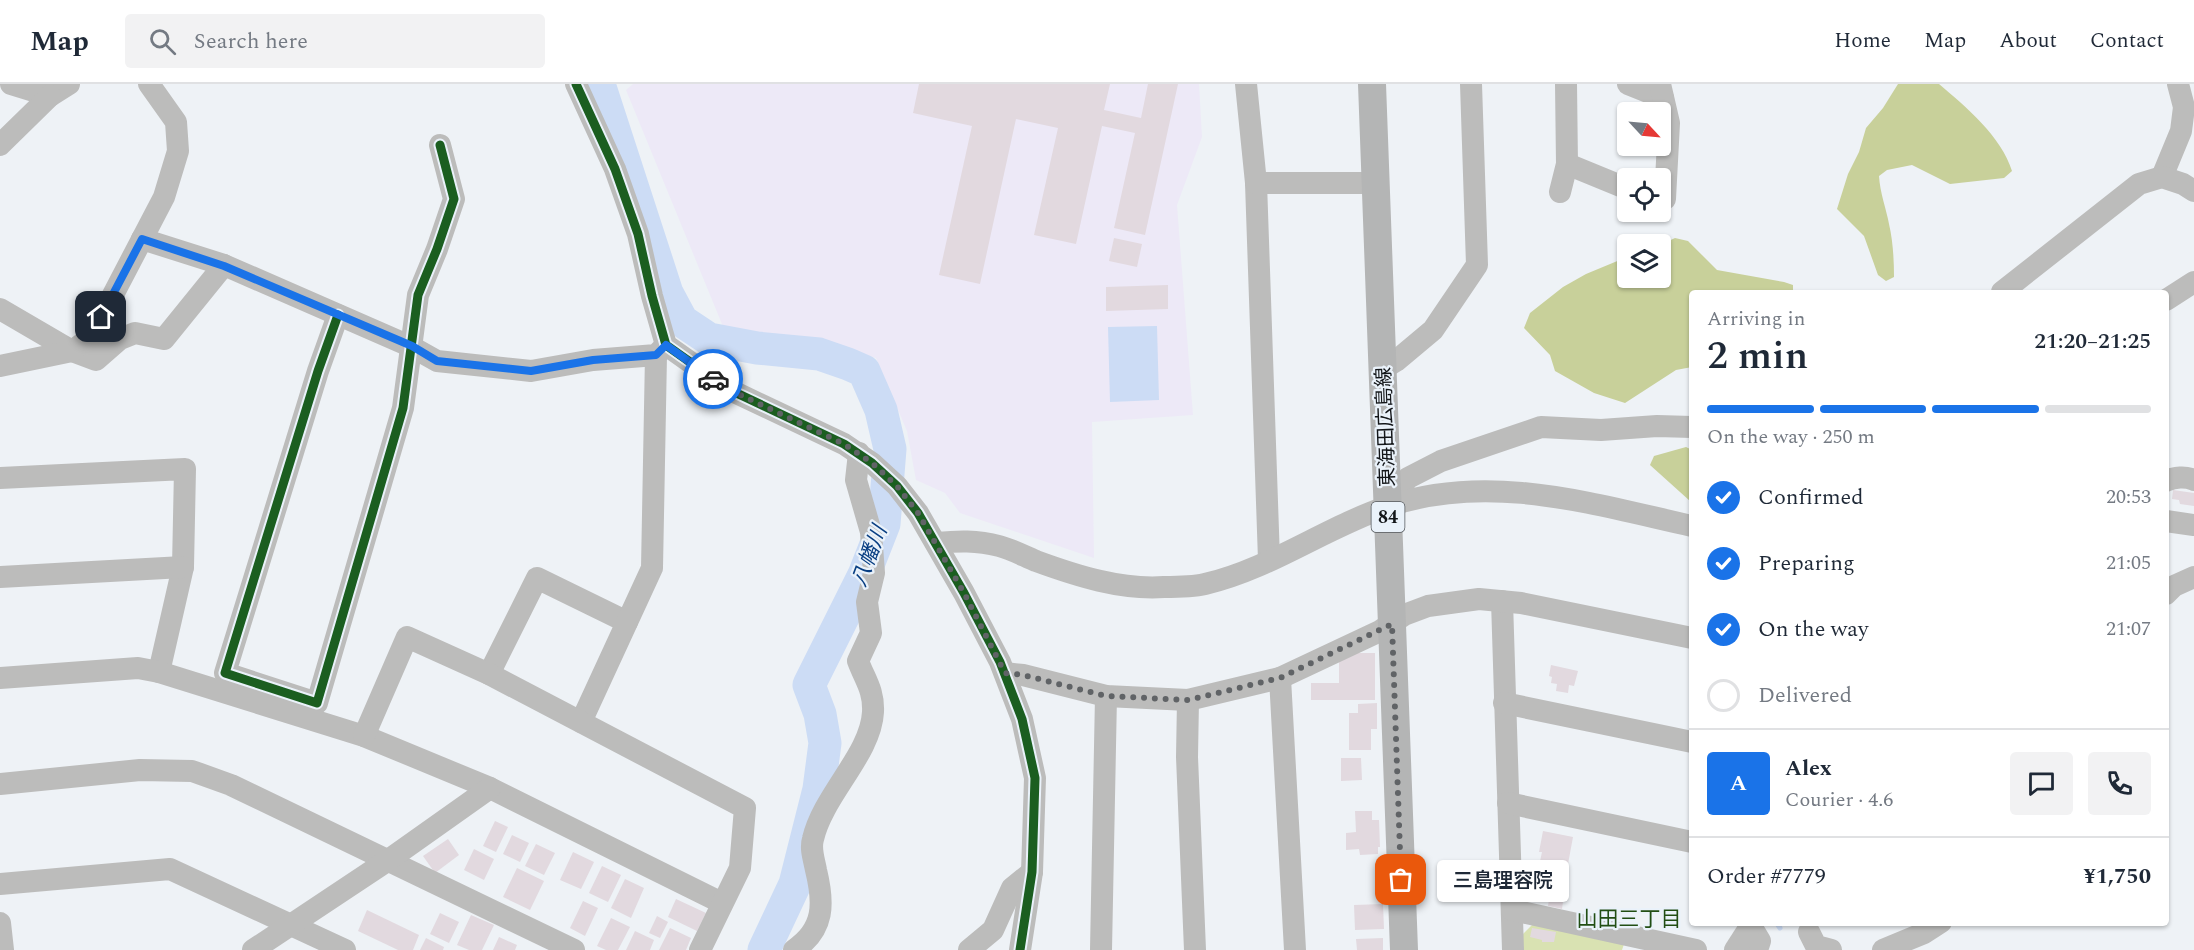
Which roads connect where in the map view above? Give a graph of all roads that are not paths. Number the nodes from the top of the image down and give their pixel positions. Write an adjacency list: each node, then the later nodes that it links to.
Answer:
1 (11, 84): 10 (street)
2 (149, 84): 22 (street)
3 (576, 84): 30 (street)
4 (1246, 84): 17 (street)
5 (1372, 84): 18 (main road, 東海田広島線 / 84)
6 (1471, 84): 33 (street)
7 (1566, 84): 14 (street)
8 (1628, 84): 11 (street)
9 (2178, 84): 16 (street)
10 (59, 90): 12 (street)
11 (1661, 91): 15 (street)
12 (0, 145)
13 (440, 145): 29 (street)
14 (1567, 164): 19 (street); 21 (street)
15 (1667, 168)
16 (2162, 177): 20 (street); 25 (street)
17 (1256, 183): 18 (street); 44 (street)
18 (1376, 183): 33 (main road, 東海田広島線 / 84)
19 (1617, 184)
20 (2194, 191)
21 (1560, 192)
22 (142, 239): 23 (street); 31 (street)
23 (224, 266): 28 (street); 31 (street)
24 (2194, 282): 26 (street)
25 (2005, 290)
26 (2169, 298)
27 (0, 309): 31 (street)
28 (338, 315): 29 (street); 29 (street)
29 (412, 346): 30 (street)
30 (661, 350): 35 (street); 50 (street)
31 (72, 351): 32 (street)
32 (0, 366)
33 (1383, 369): 39 (main road, 東海田広島線 / 84)
34 (1689, 427): 39 (street)
35 (860, 453): 43 (street); 84 (street)
36 (0, 478): 45 (street)
37 (2169, 480): 38 (street)
38 (2194, 480)
39 (1388, 506): 41 (street); 44 (street); 51 (main road, 東海田広島線 / 84)
40 (2169, 521): 42 (street)
41 (1689, 525)
42 (2194, 525)
43 (936, 543): 44 (street); 54 (street)
44 (1269, 560)
45 (183, 567): 46 (street); 53 (street)
46 (0, 577)
47 (2194, 577): 48 (street)
48 (2169, 591)
49 (1502, 601): 51 (street); 52 (street); 60 (street)
50 (627, 622): 55 (street); 61 (street)
51 (1392, 624): 57 (street); 90 (main road, 東海田広島線 / 84)
52 (1689, 637)
53 (159, 672): 56 (street); 62 (street)
54 (1005, 673): 58 (street); 69 (street)
55 (489, 674): 61 (street); 62 (street)
56 (0, 678)
57 (1280, 678): 59 (street); 89 (street)
58 (1106, 696): 59 (street); 87 (street)
59 (1188, 700): 88 (street)
60 (1504, 703): 63 (street); 66 (street)
61 (581, 722): 71 (street)
62 (364, 735): 65 (street)
63 (1689, 741)
64 (0, 784): 68 (street)
65 (490, 788): 68 (street); 71 (street)
66 (1508, 803): 67 (street); 72 (street)
67 (1689, 841)
68 (387, 861): 74 (street); 82 (street)
69 (1032, 872): 85 (street); 86 (street)
70 (0, 884): 74 (street)
71 (722, 903): 83 (street)
72 (1512, 910): 91 (street); 92 (street)
73 (0, 922): 79 (street)
74 (292, 924): 80 (street); 81 (street)
75 (1751, 926): 93 (street)
76 (1753, 926): 94 (street)
77 (1935, 926): 96 (street)
78 (1809, 932): 95 (street)
79 (3, 950)
80 (253, 950)
81 (345, 950)
82 (574, 950)
83 (700, 950)
84 (794, 950)
85 (969, 950)
86 (1020, 950)
87 (1101, 950)
88 (1195, 950)
89 (1294, 950)
90 (1404, 950)
91 (1514, 950)
92 (1696, 950)
93 (1735, 950)
94 (1757, 950)
95 (1831, 950)
96 (1883, 950)

